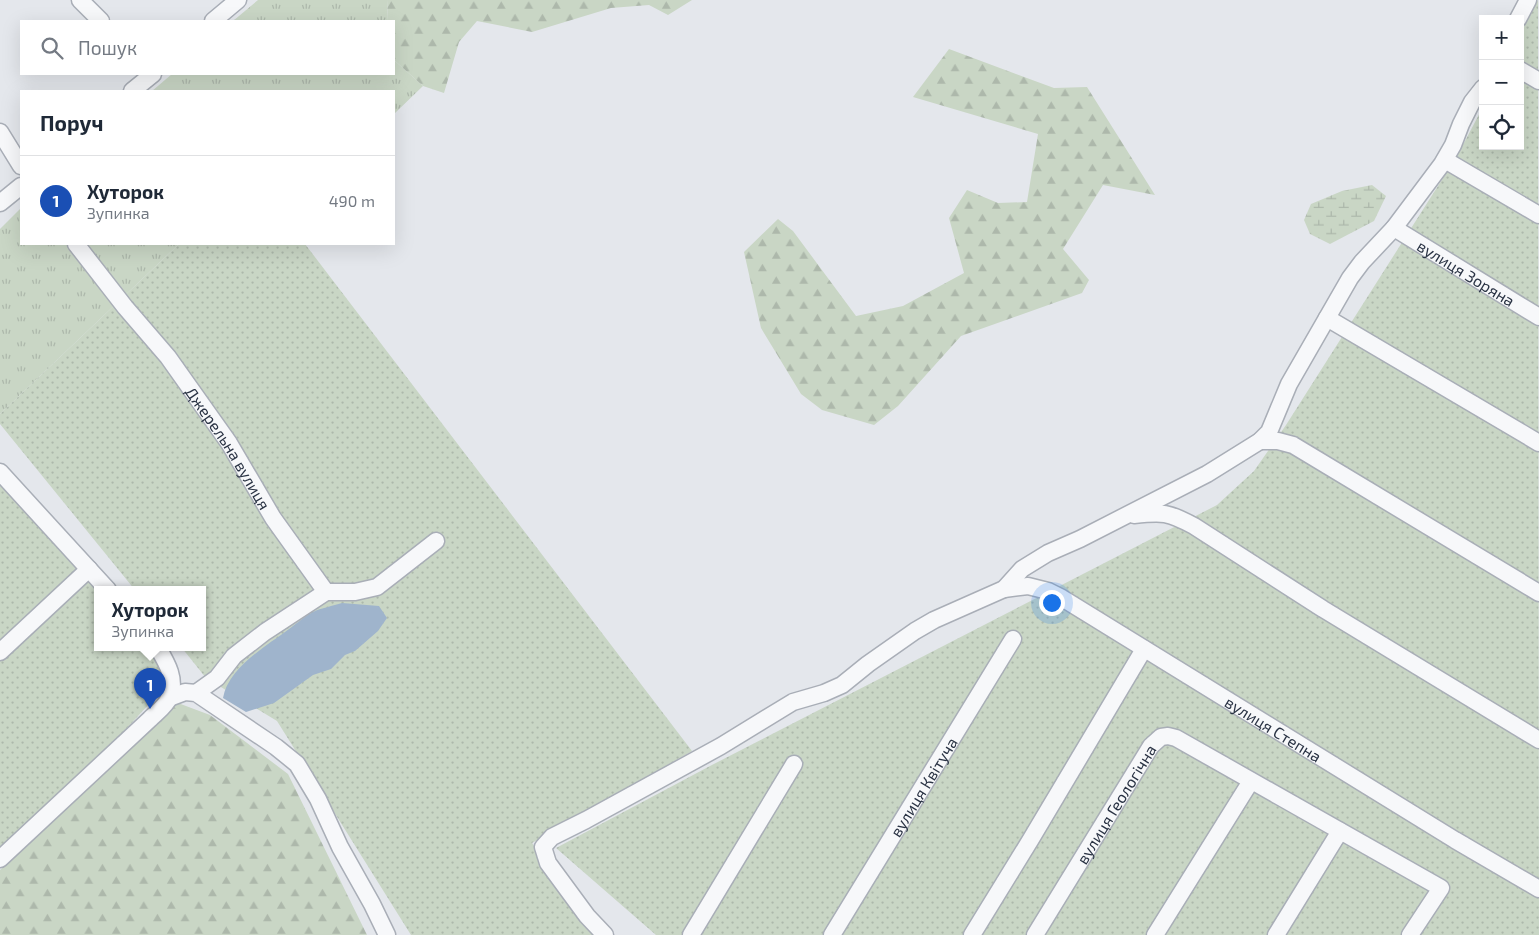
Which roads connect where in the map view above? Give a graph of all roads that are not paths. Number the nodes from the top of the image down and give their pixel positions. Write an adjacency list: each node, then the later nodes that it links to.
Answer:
1 (80, 0): 5 (street)
2 (238, 0): 6 (street)
3 (1528, 0): 4 (street)
4 (1520, 15)
5 (99, 20)
6 (214, 20)
7 (1524, 72): 9 (street)
8 (150, 75): 10 (street)
9 (1539, 81)
10 (133, 90)
11 (1479, 93): 13 (street)
12 (0, 132): 14 (street)
13 (1445, 160): 19 (street); 20 (street)
14 (20, 164)
15 (20, 186): 17 (street)
16 (20, 187): 18 (street)
17 (0, 193)
18 (0, 203)
19 (1539, 215)
20 (1394, 228): 22 (street, вулиця Зоряна); 23 (street)
21 (77, 245): 32 (street, Джерельна вулиця)
22 (1539, 317)
23 (1327, 318): 24 (street); 25 (street)
24 (1260, 441): 27 (street); 33 (street)
25 (1539, 443)
26 (0, 472): 29 (street)
27 (1127, 515): 31 (street); 40 (street)
28 (436, 541): 32 (street)
29 (89, 570): 30 (street); 37 (street)
30 (104, 586)
31 (1004, 589): 35 (street, вулиця Степна); 47 (street)
32 (326, 592): 38 (street)
33 (1539, 593)
34 (1013, 639): 49 (street, вулиця Квітуча)
35 (1144, 649): 45 (street, вулиця Степна); 50 (street)
36 (160, 651): 39 (street)
37 (0, 652)
38 (196, 693): 39 (street); 46 (street)
39 (169, 698): 44 (street)
40 (1539, 740)
41 (794, 764): 48 (street)
42 (1251, 781): 43 (street, вулиця Геологічна); 51 (street, вулиця Геологічна); 52 (street)
43 (1340, 831): 53 (street); 54 (street, вулиця Геологічна)
44 (0, 859)
45 (1539, 889)
46 (387, 935)
47 (604, 935)
48 (690, 935)
49 (832, 935)
50 (972, 935)
51 (1035, 935)
52 (1155, 935)
53 (1276, 935)
54 (1410, 935)

